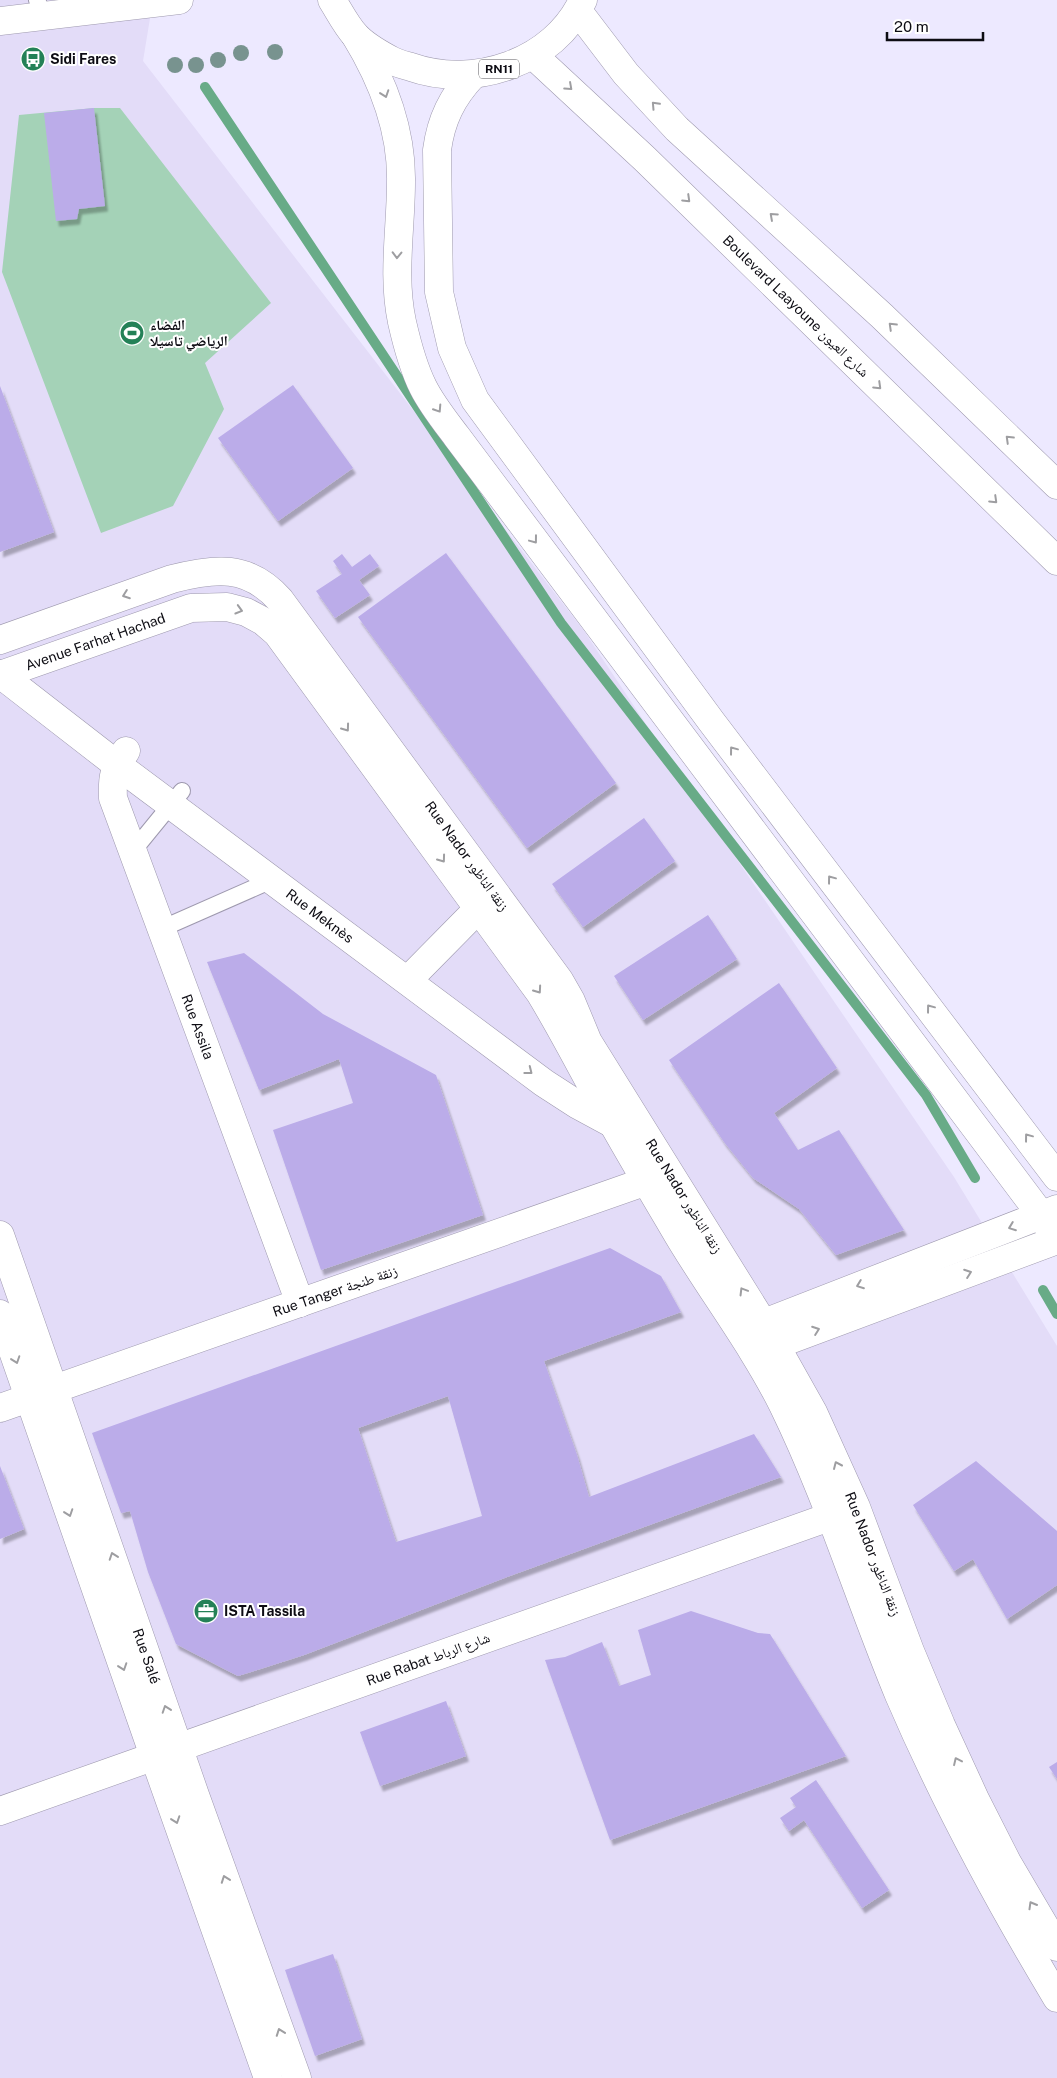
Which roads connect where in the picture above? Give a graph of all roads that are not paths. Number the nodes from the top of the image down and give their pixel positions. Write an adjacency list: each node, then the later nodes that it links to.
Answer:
1 (179, 0): 4 (street)
2 (332, 0): 6 (street, RN11)
3 (581, 5): 7 (street, RN11); 9 (street, one-way to 3)
4 (40, 8): 5 (street)
5 (0, 21)
6 (355, 35): 8 (street, RN11); 25 (street, one-way to 25)
7 (533, 55): 8 (street, RN11); 10 (street, Boulevard Laayoune شارع العيون, one-way to 10)
8 (473, 75): 24 (street, one-way to 8)
9 (1057, 485)
10 (1057, 561)
11 (191, 608): 13 (street, Avenue Farhat Hachad); 18 (street, Rue Nador زنقة الناظور, one-way to 18)
12 (0, 640): 22 (street, Rue Nador زنقة الناظور, one-way to 12)
13 (4, 669): 14 (street, Rue Meknès)
14 (121, 757): 15 (street, Rue Meknès); 16 (street, Rue Assila)
15 (176, 798): 16 (lane); 17 (street, Rue Meknès); 20 (street, Rue Meknès)
16 (133, 851): 19 (street, Rue Assila)
17 (272, 880): 19 (lane); 20 (street, Rue Meknès)
18 (478, 909): 20 (street); 21 (street, Rue Nador زنقة الناظور, one-way to 21)
19 (163, 928): 28 (street, Rue Assila)
20 (414, 974): 21 (street, Rue Meknès); 22 (street, Rue Meknès, one-way to 22)
21 (596, 1091): 22 (street, Rue Meknès)
22 (620, 1114): 23 (street, Rue Nador زنقة الناظور); 23 (street, Rue Nador زنقة الناظور)
23 (658, 1177): 28 (street, Rue Tanger زنقة طنجة); 30 (street, Rue Nador زنقة الناظور)
24 (1057, 1177)
25 (1049, 1212): 27 (street); 30 (street, one-way to 30)
26 (0, 1235): 31 (street, Rue Salé)
27 (1057, 1240): 30 (street, one-way to 27)
28 (300, 1303): 31 (street, Rue Tanger زنقة طنجة)
29 (0, 1314): 32 (street, Rue Salé, one-way to 32)
30 (758, 1338): 34 (street, Rue Nador زنقة الناظور)
31 (55, 1389): 32 (street, Rue Tanger زنقة طنجة); 35 (street, Rue Salé, one-way to 31)
32 (29, 1398): 33 (street, Rue Tanger زنقة طنجة); 35 (street, Rue Salé, one-way to 35)
33 (0, 1408)
34 (844, 1511): 35 (street, Rue Rabat شارع الرباط); 37 (street, Rue Nador زنقة الناظور, one-way to 34); 38 (street, Rue Nador زنقة الناظور)
35 (166, 1752): 36 (street, Rue Rabat شارع الرباط); 39 (street, Rue Salé, one-way to 39); 40 (street, Rue Salé, one-way to 35)
36 (0, 1810)
37 (1057, 1947)
38 (1057, 1998)
39 (268, 2078)
40 (297, 2078)

